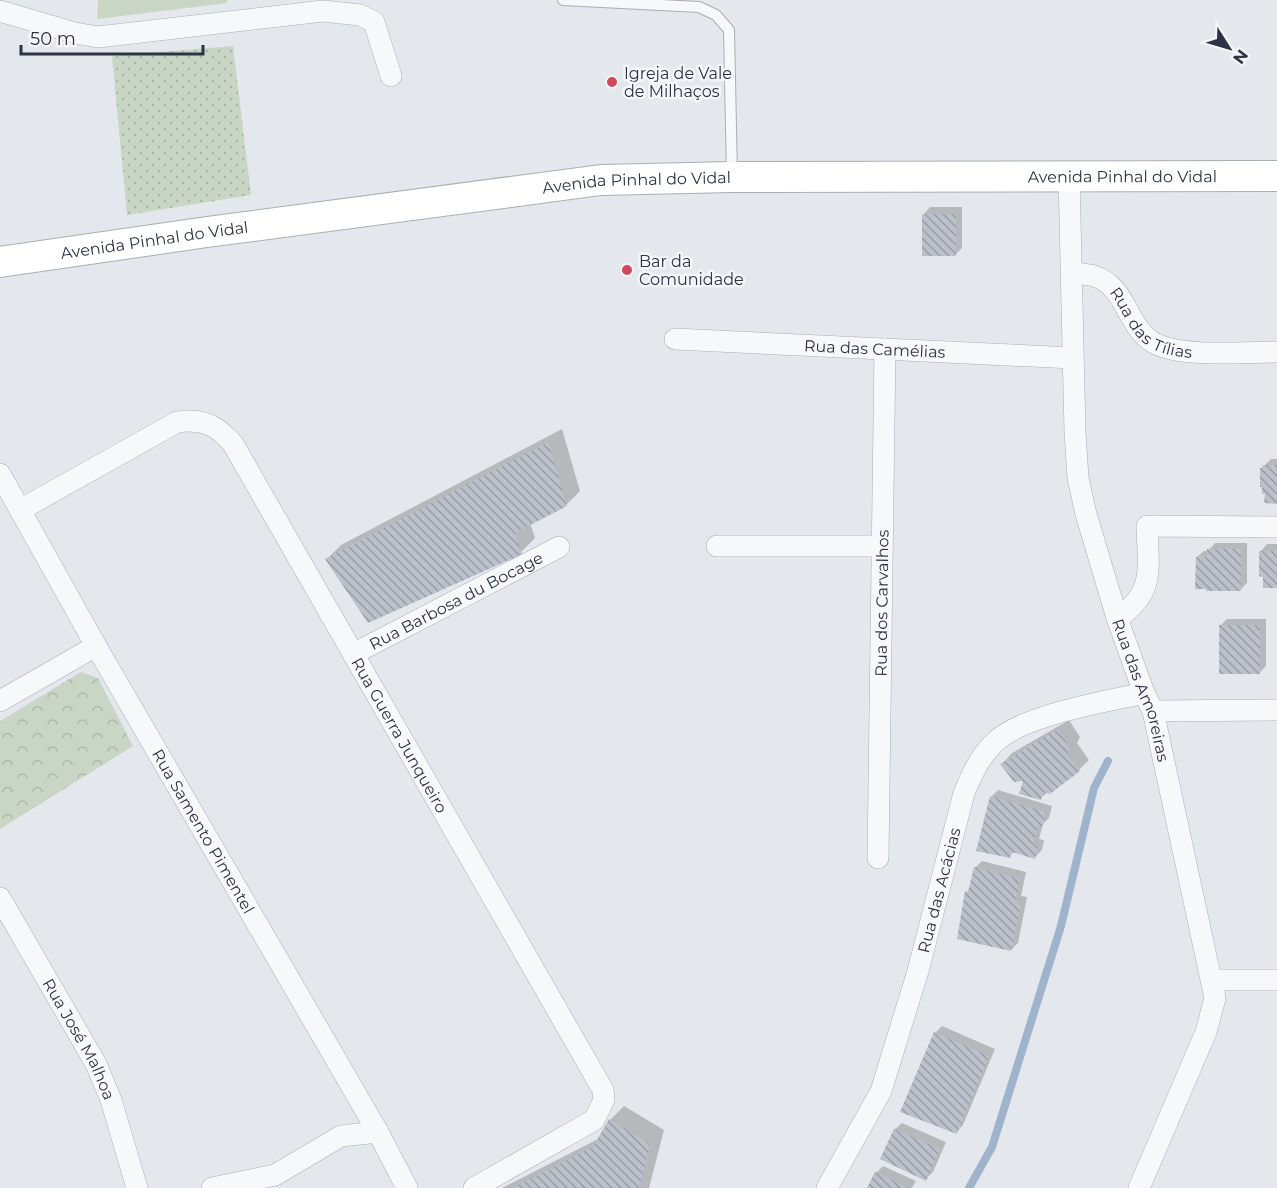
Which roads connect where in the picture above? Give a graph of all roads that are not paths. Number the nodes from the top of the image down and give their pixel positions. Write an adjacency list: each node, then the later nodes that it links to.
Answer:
1 (563, 0): 7 (lane)
2 (322, 6): 3 (street); 4 (street)
3 (0, 11)
4 (391, 76)
5 (1069, 176): 6 (street, Avenida Pinhal do Vidal); 7 (street, Avenida Pinhal do Vidal); 9 (street, Rua das Amoreiras)
6 (1277, 176)
7 (732, 177): 8 (street, Avenida Pinhal do Vidal)
8 (0, 262)
9 (1072, 273): 12 (street, Rua das Tílias); 13 (street, Rua das Amoreiras)
10 (675, 339): 11 (street, Rua das Camélias)
11 (885, 349): 13 (street, Rua das Camélias); 18 (street, Rua dos Carvalhos)
12 (1277, 352)
13 (1073, 357): 20 (street, Rua das Amoreiras)
14 (0, 474): 15 (street, Rua Samento Pimentel)
15 (20, 510): 21 (street, Rua Samento Pimentel); 22 (street, Rua Guerra Junqueiro)
16 (1277, 527): 20 (street)
17 (717, 546): 18 (street)
18 (882, 546): 26 (street, Rua dos Carvalhos)
19 (559, 547): 22 (street, Rua Barbosa du Bocage)
20 (1117, 618): 24 (street, Rua das Amoreiras)
21 (96, 646): 23 (street); 30 (street, Rua Samento Pimentel)
22 (353, 654): 34 (street, Rua Guerra Junqueiro)
23 (0, 701)
24 (1148, 702): 25 (street, Rua das Acácias); 28 (street, Rua das Amoreiras); 35 (street, Rua das Acácias)
25 (1277, 710)
26 (879, 858)
27 (0, 898): 31 (street, Rua José Malhoa)
28 (1213, 980): 29 (street); 36 (street, Rua das Amoreiras)
29 (1277, 980)
30 (378, 1132): 32 (street); 33 (street, Rua Samento Pimentel)
31 (137, 1188)
32 (212, 1188)
33 (406, 1188)
34 (474, 1188)
35 (827, 1188)
36 (1139, 1188)

